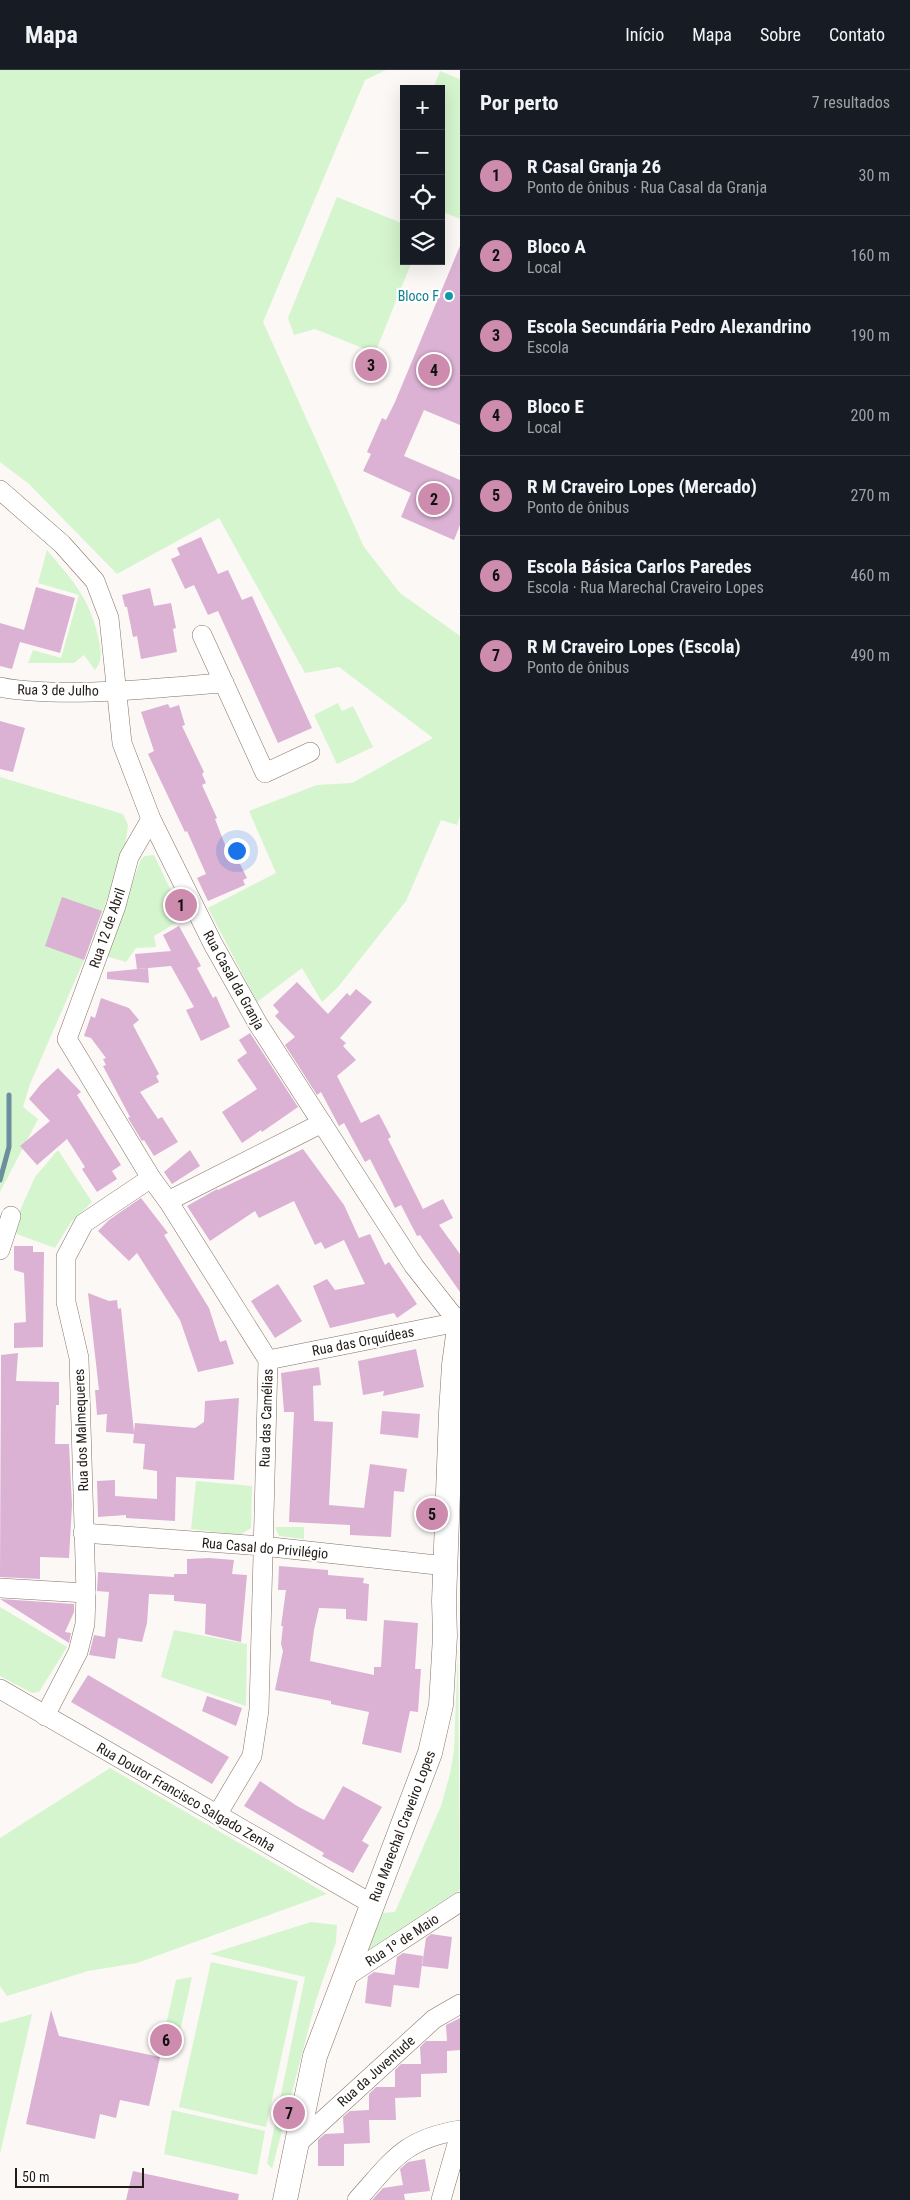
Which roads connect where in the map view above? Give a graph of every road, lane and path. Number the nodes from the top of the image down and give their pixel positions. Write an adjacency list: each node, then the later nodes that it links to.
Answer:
1 (0, 490): 5 (street, Rua Casal da Granja)
2 (202, 635): 3 (street)
3 (224, 683): 5 (street, Rua 3 de Julho); 6 (street)
4 (0, 687): 5 (street, Rua 3 de Julho)
5 (116, 691): 7 (street, Rua Casal da Granja)
6 (310, 752)
7 (151, 819): 8 (street, Rua 12 de Abril); 9 (street, Rua Casal da Granja)
8 (67, 1039): 10 (street, Rua das Camélias)
9 (322, 1123): 11 (street); 14 (street, Rua Casal da Granja)
10 (151, 1178): 11 (street, Rua das Camélias); 16 (street, Rua dos Malmequeres)
11 (168, 1201): 15 (street, Rua das Camélias)
12 (11, 1216): 13 (street)
13 (0, 1250)
14 (459, 1321): 15 (street, Rua das Orquídeas); 18 (street, Rua Marechal Craveiro Lopes)
15 (268, 1360): 17 (street, Rua das Camélias)
16 (83, 1532): 17 (street, Rua Casal do Privilégio); 20 (street, Rua dos Malmequeres)
17 (262, 1546): 18 (street, Rua Casal do Privilégio); 23 (street, Rua das Camélias)
18 (446, 1566): 25 (street, Rua Marechal Craveiro Lopes)
19 (0, 1588): 20 (street)
20 (86, 1593): 22 (street, Rua dos Malmequeres)
21 (0, 1689): 22 (street, Rua Doutor Francisco Salgado Zenha)
22 (45, 1716): 23 (street, Rua Doutor Francisco Salgado Zenha)
23 (217, 1815): 25 (street, Rua Doutor Francisco Salgado Zenha)
24 (460, 1902): 26 (street, Rua 1º de Maio)
25 (372, 1904): 26 (street, Rua Marechal Craveiro Lopes)
26 (344, 1978): 30 (street, Rua Marechal Craveiro Lopes)
27 (460, 2004): 30 (street, Rua da Juventude)
28 (460, 2130): 32 (street)
29 (460, 2134): 33 (street)
30 (297, 2144): 31 (street, Rua Marechal Craveiro Lopes)
31 (285, 2200)
32 (357, 2200)
33 (441, 2200)

